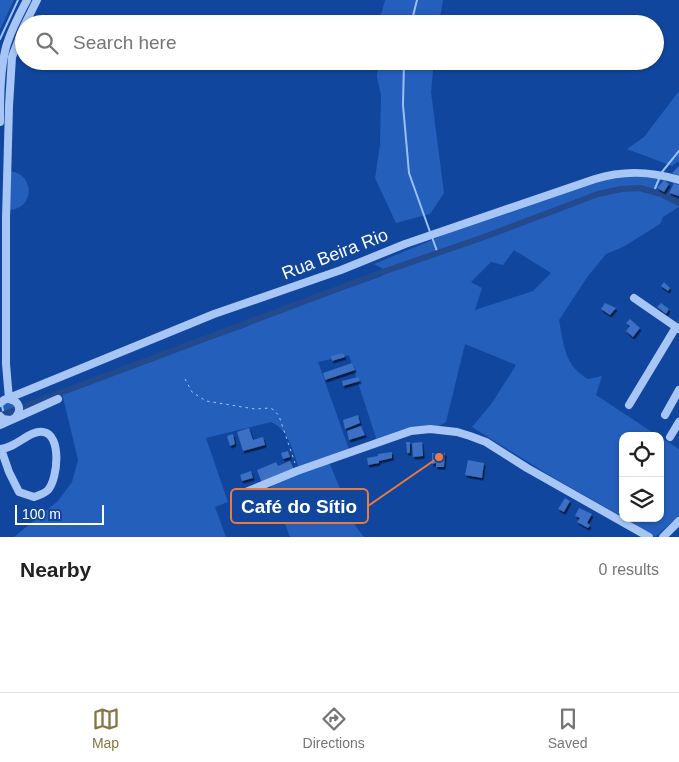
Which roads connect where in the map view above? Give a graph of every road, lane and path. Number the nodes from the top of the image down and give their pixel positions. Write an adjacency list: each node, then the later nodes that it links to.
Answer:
1 (27, 0): 3 (street)
2 (37, 0): 4 (street)
3 (20, 15)
4 (29, 15)
5 (15, 24): 7 (street)
6 (15, 49): 14 (street)
7 (0, 122)
8 (679, 180): 14 (street, Rua Beira Rio)
9 (634, 298): 10 (street)
10 (677, 328): 17 (street)
11 (185, 379): 25 (path)
12 (679, 390): 18 (street)
13 (0, 398): 16 (street)
14 (9, 399): 16 (street, Rua Beira Rio); 20 (street)
15 (58, 399): 20 (street)
16 (0, 403)
17 (629, 405)
18 (664, 415)
19 (0, 416): 20 (street)
20 (13, 419): 22 (street)
21 (679, 422): 23 (street)
22 (0, 425)
23 (670, 437)
24 (0, 449): 24 (street)
25 (297, 471): 26 (street); 29 (street)
26 (236, 496)
27 (679, 521): 28 (street)
28 (672, 534): 30 (street)
29 (649, 537)
30 (663, 537)

